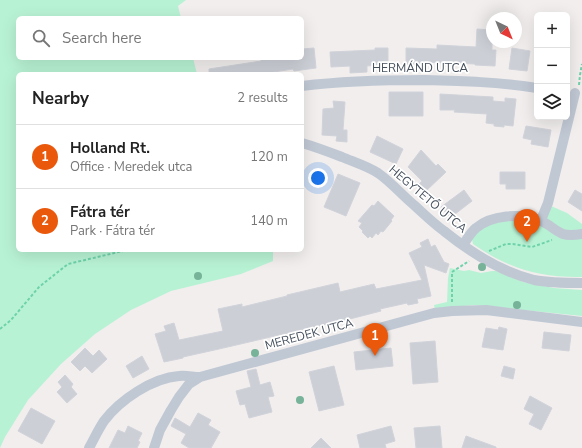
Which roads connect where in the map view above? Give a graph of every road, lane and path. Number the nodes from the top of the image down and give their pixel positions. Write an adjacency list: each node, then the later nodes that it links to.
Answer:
1 (582, 64): 4 (path)
2 (304, 86): 3 (street, HERMÁND UTCA)
3 (534, 88)
4 (575, 93): 6 (street)
5 (304, 144): 9 (street, HEGYTETŐ UTCA)
6 (541, 220): 7 (street); 9 (street)
7 (582, 234)
8 (542, 243): 11 (path)
9 (463, 245): 11 (street, HEGYTETŐ UTCA)
10 (119, 252): 15 (path)
11 (478, 256): 12 (street, HEGYTETŐ UTCA); 13 (path)
12 (582, 283)
13 (452, 311): 14 (street, MEREDEK UTCA); 16 (street, MEREDEK UTCA)
14 (582, 322)
15 (0, 329)
16 (200, 377): 17 (street); 18 (street, MEREDEK UTCA)
17 (89, 448)
18 (154, 448)

